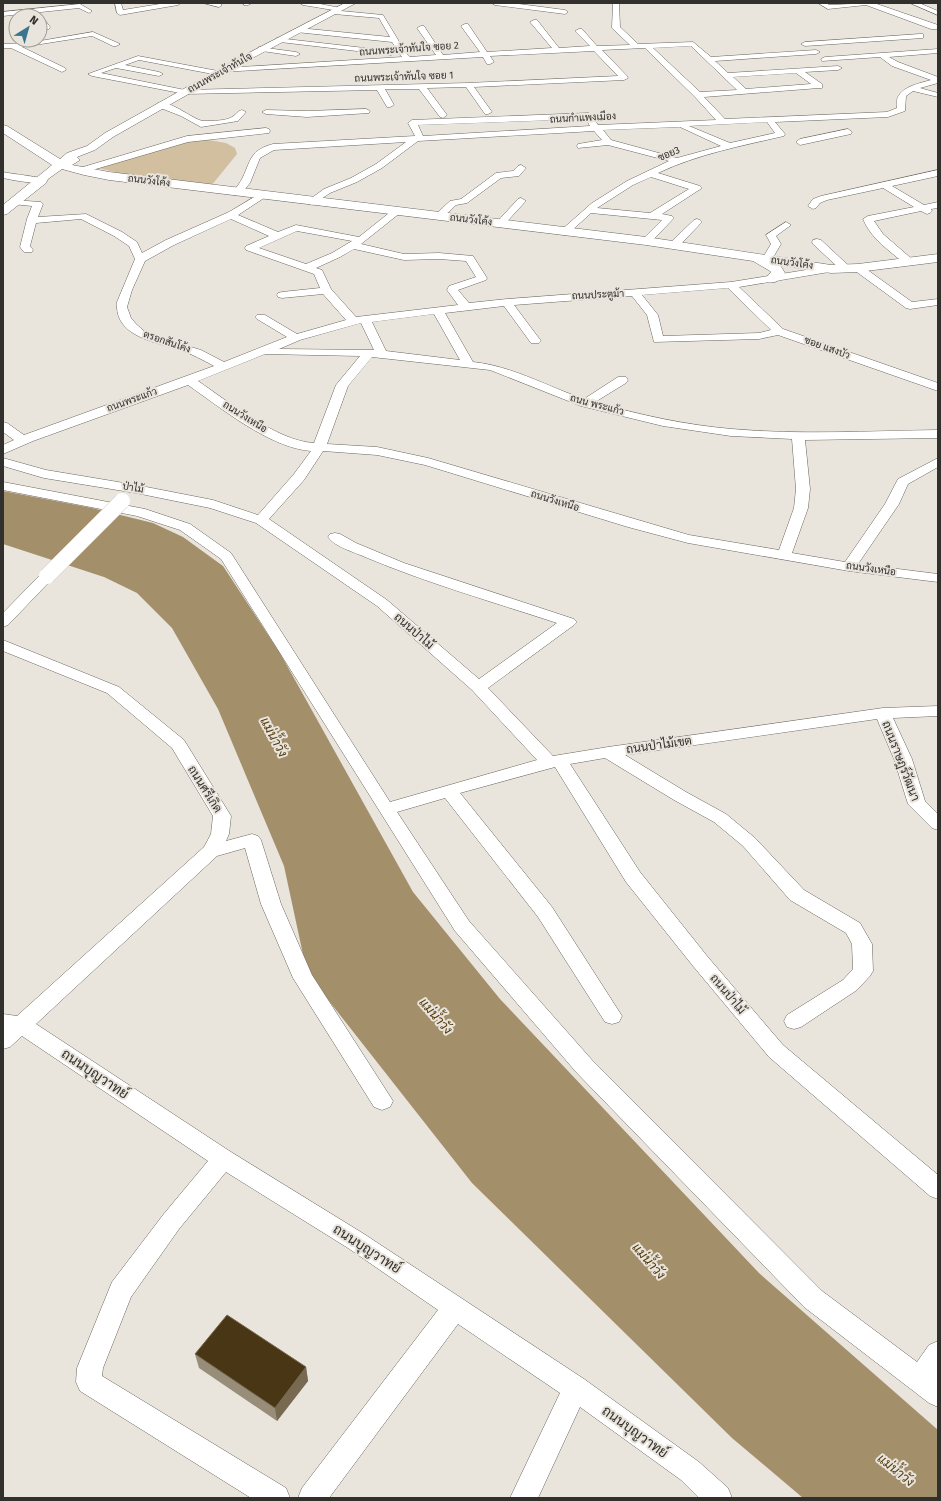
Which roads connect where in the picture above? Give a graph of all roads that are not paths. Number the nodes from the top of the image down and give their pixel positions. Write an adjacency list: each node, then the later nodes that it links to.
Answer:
1 (118, 3): 2 (street)
2 (178, 3)
3 (206, 3): 14 (street)
4 (304, 3): 15 (street)
5 (352, 3): 15 (main road, ถนนพระเจ้าทันใจ)
6 (495, 3): 16 (street)
7 (555, 3): 12 (street)
8 (616, 3): 35 (street)
9 (821, 3): 10 (street)
10 (866, 3): 20 (street)
11 (913, 3): 17 (street)
12 (566, 4)
13 (68, 5): 18 (street); 19 (street)
14 (219, 6)
15 (337, 11): 22 (main road, ถนนพระเจ้าทันใจ); 31 (street)
16 (565, 12)
17 (938, 13)
18 (3, 14)
19 (48, 16)
20 (906, 17): 21 (street); 26 (street)
21 (893, 19)
22 (317, 21): 24 (street); 28 (main road, ถนนพระเจ้าทันใจ)
23 (534, 22): 40 (street)
24 (333, 23)
25 (465, 26): 44 (street)
26 (933, 26): 33 (street)
27 (421, 28): 48 (street)
28 (299, 30): 30 (main road, ถนนพระเจ้าทันใจ); 31 (street, ถนนพระเจ้าทันใจ ซอย 2)
29 (579, 31): 38 (street)
30 (280, 40): 39 (main road, ถนนพระเจ้าทันใจ); 47 (street, ถนนพระเจ้าทันใจ ซอย 1)
31 (395, 40): 47 (street)
32 (48, 41): 34 (street)
33 (929, 41): 42 (street)
34 (116, 44)
35 (636, 46): 36 (street, ถนนพระเจ้าทันใจ ซอย 2); 38 (street, ถนนพระเจ้าทันใจ ซอย 2)
36 (647, 46): 49 (street, ถนนพระเจ้าทันใจ ซอย 2); 68 (street)
37 (17, 48): 55 (street)
38 (595, 48): 40 (street, ถนนพระเจ้าทันใจ ซอย 2); 62 (street, ถนนพระเจ้าทันใจ ซอย 1)
39 (262, 49): 43 (street); 57 (main road, ถนนพระเจ้าทันใจ)
40 (557, 50): 44 (street, ถนนพระเจ้าทันใจ ซอย 2)
41 (938, 51): 46 (street)
42 (816, 52): 49 (street); 50 (street)
43 (302, 54)
44 (484, 54): 48 (street, ถนนพระเจ้าทันใจ ซอย 2); 52 (street)
45 (317, 56): 51 (street)
46 (881, 56): 50 (street); 60 (street)
47 (406, 57): 48 (street, ถนนพระเจ้าทันใจ ซอย 2); 51 (street, ถนนพระเจ้าทันใจ ซอย 2)
48 (441, 57)
49 (710, 59): 59 (street, ถนนพระเจ้าทันใจ ซอย 2)
50 (825, 59): 56 (street)
51 (337, 64): 57 (street, ถนนพระเจ้าทันใจ ซอย 2)
52 (491, 64)
53 (115, 65): 54 (street, ถนนพระเจ้าทันใจ ซอย 2); 58 (street); 61 (street, ถนนพระเจ้าทันใจ ซอย 1)
54 (178, 65): 57 (street, ถนนพระเจ้าทันใจ ซอย 2); 58 (street)
55 (62, 70)
56 (798, 71): 59 (street); 66 (street)
57 (221, 72): 67 (main road, ถนนพระเจ้าทันใจ)
58 (159, 74): 61 (street)
59 (726, 75): 66 (street, ถนนพระเจ้าทันใจ ซอย 2)
60 (937, 82): 65 (street, ถนนกำแพงเมือง)
61 (138, 84): 67 (street, ถนนพระเจ้าทันใจ ซอย 1)
62 (468, 85): 63 (street, ถนนพระเจ้าทันใจ ซอย 1); 74 (street)
63 (421, 86): 64 (street, ถนนพระเจ้าทันใจ ซอย 1); 79 (street)
64 (380, 87): 67 (street, ถนนพระเจ้าทันใจ ซอย 1); 70 (street)
65 (913, 89): 69 (street); 80 (street, ถนนกำแพงเมือง)
66 (744, 91): 68 (street)
67 (185, 92): 71 (main road, ถนนพระเจ้าทันใจ)
68 (698, 94): 83 (street)
69 (938, 95)
70 (390, 104)
71 (161, 105): 77 (street); 93 (main road, ถนนพระเจ้าทันใจ)
72 (366, 111): 76 (street)
73 (266, 112): 76 (street)
74 (488, 112)
75 (220, 113): 77 (street)
76 (285, 113): 82 (street)
77 (184, 114): 78 (street)
78 (198, 114)
79 (443, 115)
80 (823, 117): 81 (street, ถนนกำแพงเมือง); 90 (street)
81 (769, 120): 83 (street, ถนนกำแพงเมือง); 92 (street, ซอย3)
82 (278, 121)
83 (724, 123): 84 (street, ถนนกำแพงเมือง)
84 (678, 125): 86 (street, ถนนกำแพงเมือง); 92 (street)
85 (3, 128): 94 (main road)
86 (596, 128): 88 (street, ถนนกำแพงเมือง); 88 (street); 89 (street)
87 (266, 131): 99 (street)
88 (417, 140): 108 (street, ถนนกำแพงเมือง); 112 (street)
89 (608, 142): 91 (street); 96 (street)
90 (800, 142)
91 (581, 146)
92 (729, 146): 96 (street, ซอย3)
93 (91, 148): 95 (main road, ถนนพระเจ้าทันใจ); 97 (main road, ถนนพระเจ้าทันใจ)
94 (36, 151): 95 (main road); 97 (main road)
95 (77, 152): 97 (main road, ถนนพระเจ้าทันใจ)
96 (677, 161): 101 (street, ซอย3)
97 (62, 165): 99 (main road, ถนนวังโค้ง); 103 (main road, ถนนวังโค้ง); 106 (main road)
98 (521, 168): 120 (street)
99 (86, 169): 103 (main road, ถนนวังโค้ง)
100 (938, 173): 107 (street)
101 (651, 174): 116 (street, ซอย3); 121 (street)
102 (3, 175): 105 (street)
103 (110, 176): 108 (main road, ถนนวังโค้ง)
104 (3, 178): 105 (street)
105 (13, 178): 106 (street)
106 (42, 180): 111 (main road)
107 (883, 184): 114 (street); 115 (street)
108 (237, 193): 109 (main road, ถนนวังโค้ง)
109 (261, 196): 112 (main road, ถนนวังโค้ง); 119 (street)
110 (520, 201): 125 (street)
111 (15, 202): 117 (main road); 123 (street)
112 (312, 202): 118 (main road, ถนนวังโค้ง)
113 (938, 205): 115 (street)
114 (813, 206)
115 (923, 208): 122 (street); 138 (street)
116 (589, 210): 121 (street); 127 (street, ซอย3)
117 (3, 211)
118 (397, 211): 120 (main road, ถนนวังโค้ง); 131 (street)
119 (230, 215): 128 (street); 136 (street)
120 (438, 216): 125 (main road, ถนนวังโค้ง)
121 (652, 216): 129 (street)
122 (938, 217)
123 (32, 219): 133 (street); 136 (street)
124 (697, 222): 132 (street)
125 (500, 224): 127 (main road, ถนนวังโค้ง)
126 (786, 225): 134 (street)
127 (564, 232): 129 (main road, ถนนวังโค้ง)
128 (278, 236): 131 (street); 139 (street)
129 (646, 241): 132 (main road, ถนนวังโค้ง)
130 (817, 242): 140 (street)
131 (357, 243): 139 (street); 150 (street)
132 (674, 245): 134 (main road, ถนนวังโค้ง)
133 (28, 250)
134 (761, 258): 141 (main road, ถนนวังโค้ง); 143 (main road)
135 (938, 258): 137 (main road, ถนนประตูม้า)
136 (140, 259): 161 (street, ตรอกสันโค้ง)
137 (923, 260): 138 (main road, ถนนประตูม้า); 142 (main road)
138 (909, 262): 140 (main road, ถนนประตูม้า)
139 (306, 268): 145 (street)
140 (852, 268): 141 (main road, ถนนประตูม้า); 149 (street)
141 (831, 269): 143 (street, ถนนประตูม้า)
142 (938, 270)
143 (772, 279): 144 (street, ถนนประตูม้า)
144 (731, 285): 146 (street, ถนนประตูม้า); 154 (street, ซอย แสงบัว)
145 (326, 290): 147 (street); 153 (street)
146 (635, 293): 148 (street, ถนนประตูม้า); 154 (street)
147 (282, 295)
148 (507, 302): 150 (street, ถนนประตูม้า); 156 (street)
149 (938, 302)
150 (466, 307): 151 (street, ถนนประตูม้า)
151 (438, 311): 153 (street, ถนนประตูม้า); 160 (street)
152 (262, 317): 155 (street)
153 (359, 321): 155 (street, ถนนประตูม้า); 159 (street)
154 (779, 331): 164 (street, ซอย แสงบัว)
155 (296, 338): 157 (street, ถนนประตูม้า)
156 (535, 341)
157 (261, 352): 158 (street, ถนน พระแก้ว); 161 (street, ถนนพระแก้ว)
158 (369, 354): 159 (street, ถนน พระแก้ว); 170 (street)
159 (382, 354): 160 (street, ถนน พระแก้ว)
160 (468, 363): 165 (street, ถนน พระแก้ว)
161 (224, 366): 162 (street, ถนนพระแก้ว)
162 (189, 380): 169 (street, ถนนพระแก้ว); 170 (street, ถนนวังเหนือ)
163 (622, 380): 165 (street)
164 (938, 387)
165 (585, 403): 168 (street, ถนน พระแก้ว)
166 (3, 426): 169 (street)
167 (938, 434): 168 (street, ถนน พระแก้ว)
168 (798, 436): 179 (street)
169 (23, 440): 171 (street, ถนนพระแก้ว)
170 (319, 448): 177 (street); 179 (street, ถนนวังเหนือ)
171 (3, 450)
172 (3, 462): 174 (street, ป่าไม้)
173 (938, 462): 180 (street)
174 (44, 474): 175 (street); 176 (street, ป่าไม้)
175 (11, 488): 190 (street)
176 (136, 489): 177 (street, ป่าไม้); 182 (street, bridge)
177 (261, 520): 184 (street, ถนนป่าไม้)
178 (335, 538): 184 (street)
179 (784, 556): 180 (street, ถนนวังเหนือ)
180 (849, 567): 181 (street, ถนนวังเหนือ)
181 (938, 578)
182 (3, 622)
183 (3, 645): 192 (street, ถนนศรีเกิด)
184 (478, 687): 188 (street, ถนนป่าไม้)
185 (938, 711): 186 (street, ถนนป่าไม้เขต)
186 (883, 713): 187 (street, ถนนป่าไม้เขต); 191 (street, ถนนราษฎร์วัฒนา)
187 (608, 752): 188 (street, ถนนป่าไม้เขต); 194 (street)
188 (554, 761): 189 (street, ถนนป่าไม้เขต); 199 (street, ถนนป่าไม้)
189 (449, 791): 190 (street, ถนนป่าไม้เขต); 193 (street)
190 (386, 809): 202 (street)
191 (938, 824)
192 (211, 851): 195 (street, ถนนศรีเกิด); 197 (street)
193 (612, 1016)
194 (794, 1021)
195 (12, 1023): 196 (street, ถนนศรีเกิด); 198 (street, ถนนบุญวาทย์)
196 (3, 1041)
197 (382, 1101)
198 (223, 1159): 200 (street, ถนนบุญวาทย์); 204 (street)
199 (938, 1189)
200 (455, 1308): 203 (street, ถนนบุญวาทย์); 205 (street)
201 (938, 1354): 202 (street)
202 (929, 1387)
203 (574, 1388): 206 (street); 207 (street, ถนนบุญวาทย์)
204 (276, 1498)
205 (312, 1498)
206 (524, 1498)
207 (718, 1498)

